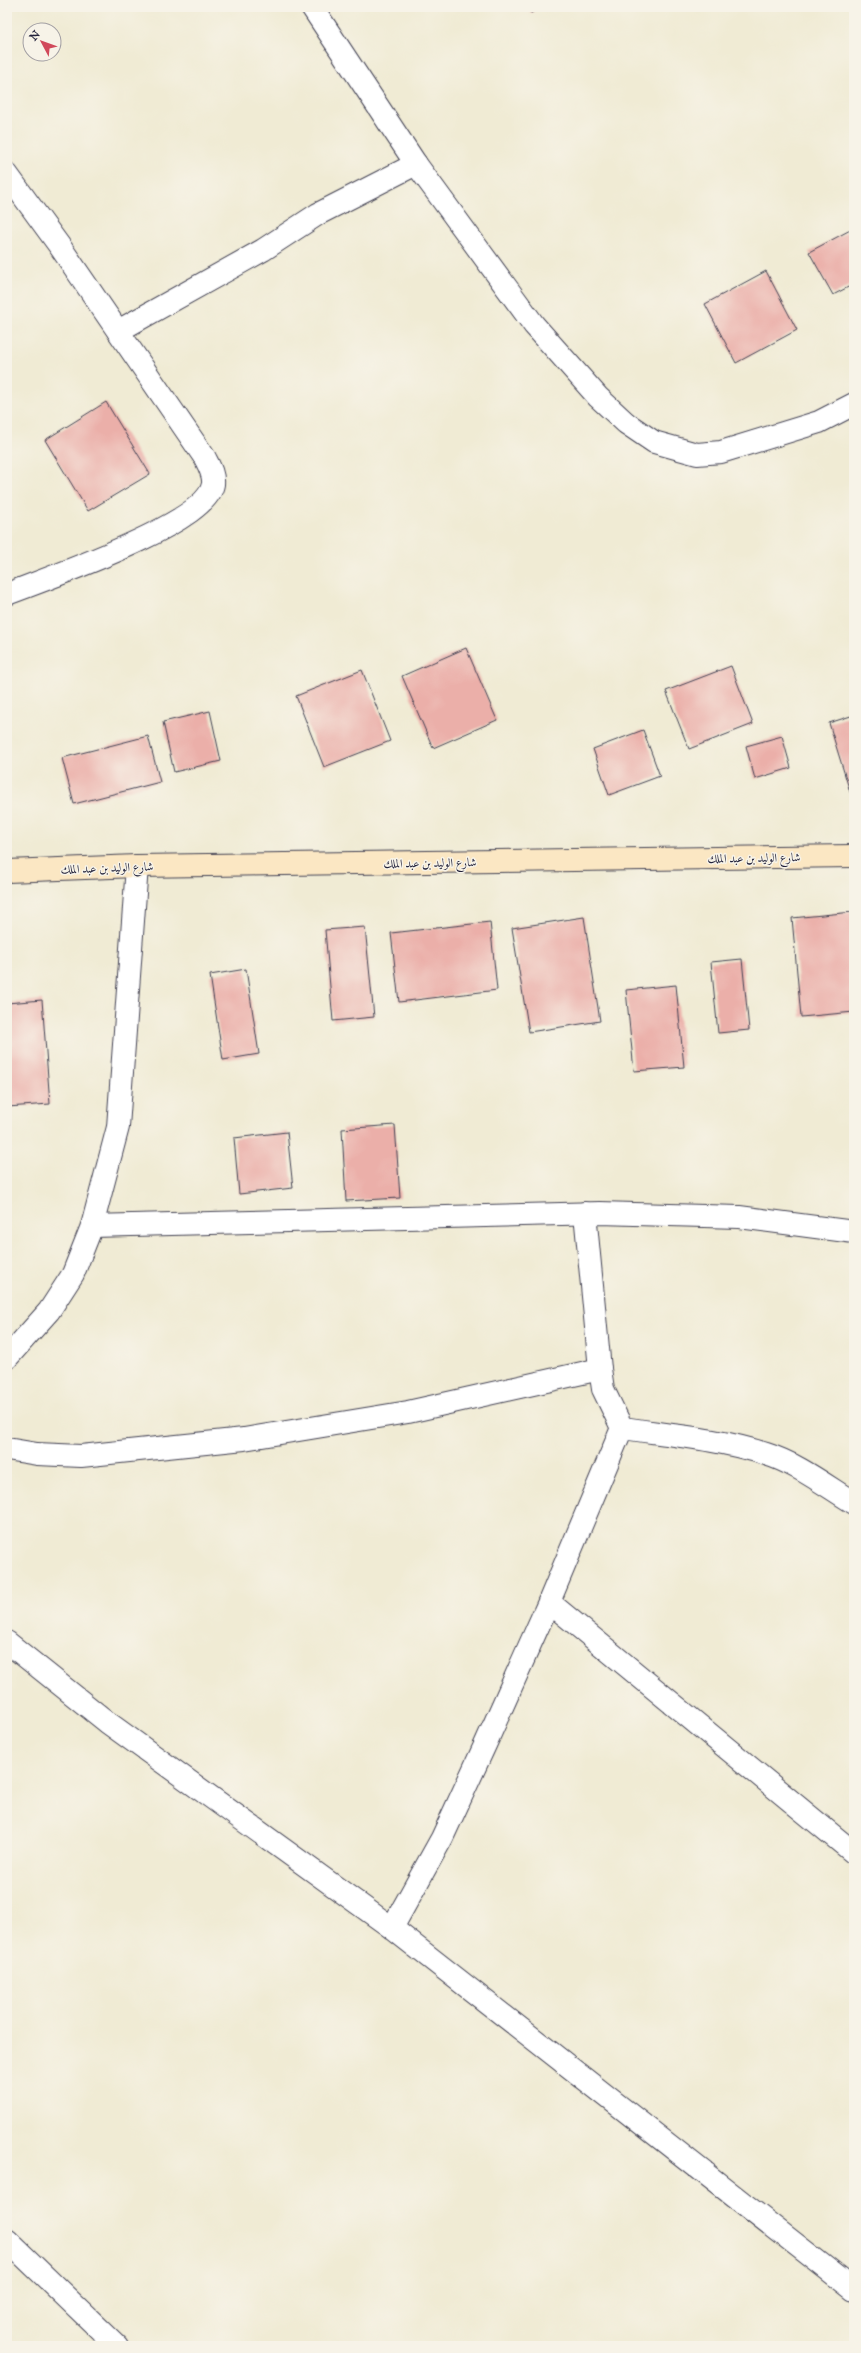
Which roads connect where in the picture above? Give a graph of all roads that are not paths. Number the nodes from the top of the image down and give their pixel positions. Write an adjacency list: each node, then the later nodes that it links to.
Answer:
1 (312, 7): 2 (street)
2 (416, 164): 4 (street); 5 (street)
3 (7, 174): 4 (street)
4 (118, 332): 6 (street)
5 (854, 404)
6 (7, 594)
7 (854, 856): 8 (street, شارع الوليد بن عبد الملك)
8 (137, 866): 9 (street, شارع الوليد بن عبد الملك); 11 (street)
9 (7, 872)
10 (585, 1213): 11 (street); 12 (street); 14 (street)
11 (92, 1226): 13 (street)
12 (854, 1232)
13 (7, 1358)
14 (600, 1369): 15 (street); 16 (street)
15 (622, 1428): 17 (street); 18 (street)
16 (7, 1449)
17 (854, 1503)
18 (549, 1602): 20 (street); 21 (street)
19 (7, 1642): 21 (street)
20 (854, 1853)
21 (392, 1928): 23 (street)
22 (7, 2240): 24 (street)
23 (854, 2290)
24 (117, 2346)

